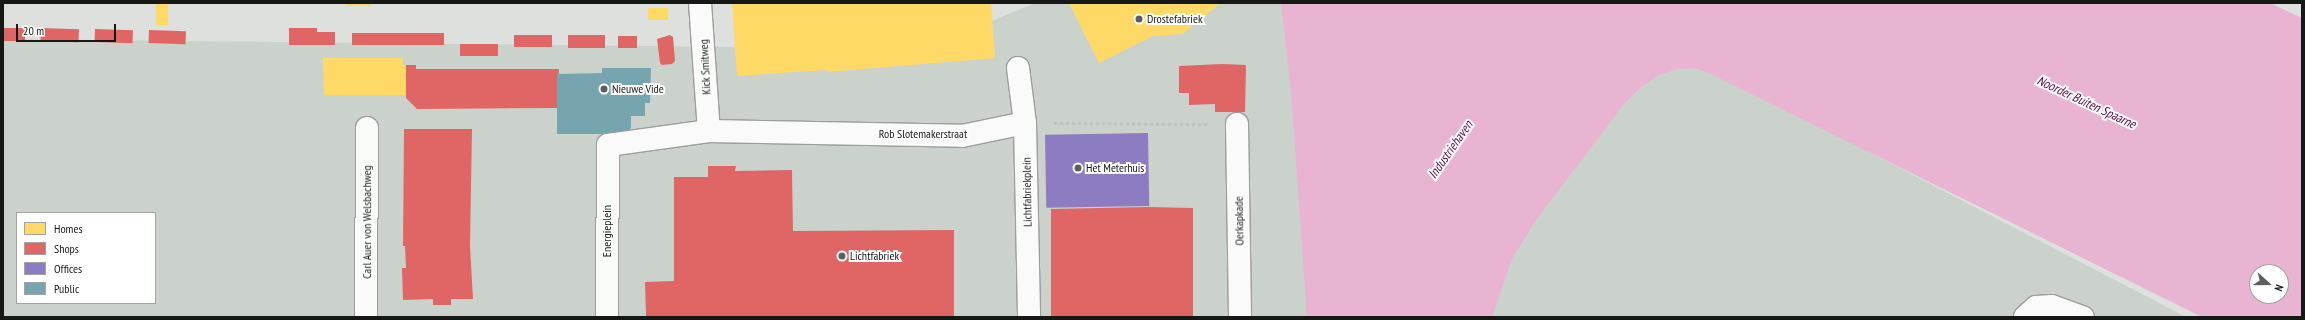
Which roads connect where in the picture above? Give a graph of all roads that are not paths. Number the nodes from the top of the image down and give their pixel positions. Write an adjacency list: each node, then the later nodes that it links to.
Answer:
1 (700, 3): 6 (street, Kick Smitweg)
2 (1018, 68): 3 (street, Lichtfabriekplein)
3 (1025, 123): 6 (street, Rob Slotemakerstraat); 10 (street, Lichtfabriekplein)
4 (1237, 124): 11 (street, Oerkapkade)
5 (367, 128): 8 (street, Carl Auer von Welsbachweg)
6 (709, 131): 7 (street, Rob Slotemakerstraat)
7 (608, 145): 9 (street, Energieplein)
8 (366, 317)
9 (607, 317)
10 (1029, 317)
11 (1240, 317)
12 (2025, 317): 13 (street)
13 (2083, 317)

